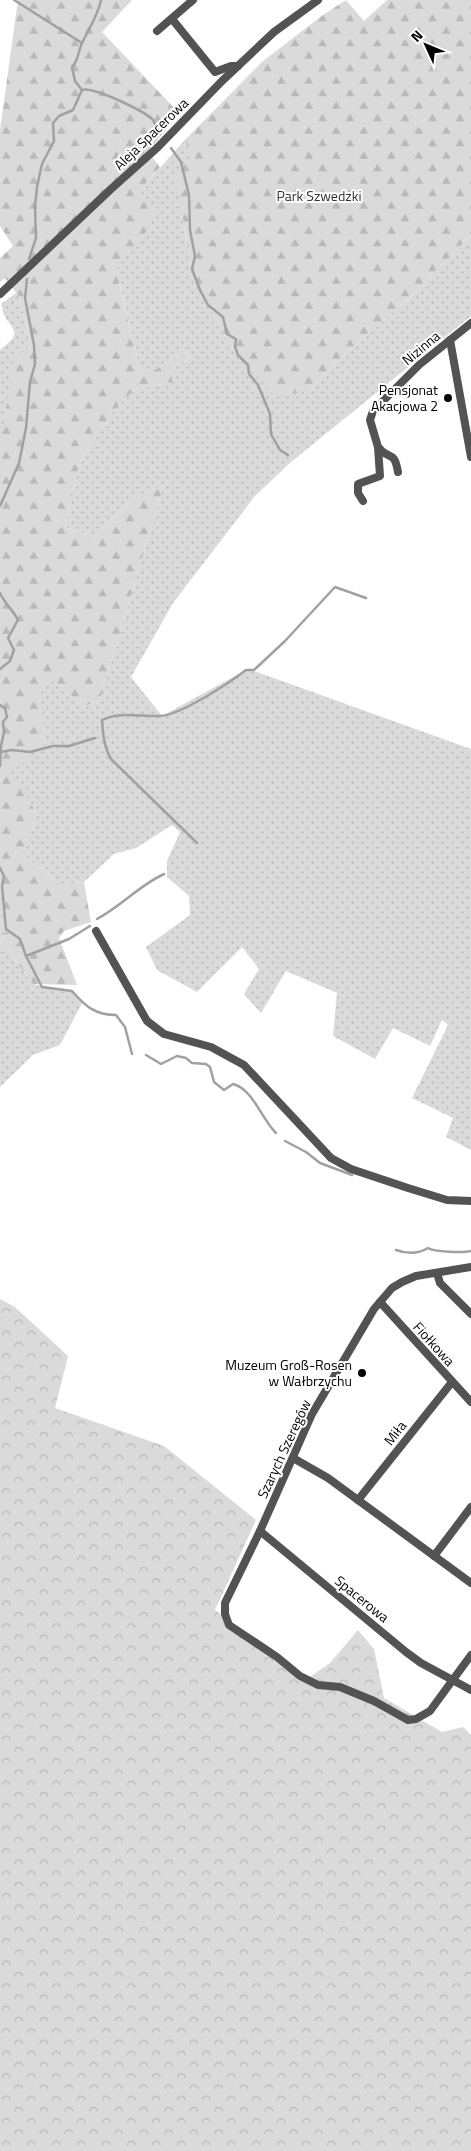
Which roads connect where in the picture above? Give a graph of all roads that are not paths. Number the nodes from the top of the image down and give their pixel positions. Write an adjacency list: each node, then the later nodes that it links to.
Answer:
1 (193, 0): 3 (street)
2 (318, 0): 5 (street, Aleja Spacerowa)
3 (172, 19): 4 (street); 6 (street)
4 (157, 31)
5 (238, 66): 6 (street); 7 (street, Aleja Spacerowa)
6 (215, 72): 7 (street)
7 (218, 85): 8 (street, Aleja Spacerowa)
8 (2, 290)
9 (471, 323): 10 (street, Nizinna)
10 (450, 340): 11 (street, Nizinna); 12 (street)
11 (378, 447): 13 (street); 14 (street, Nizinna)
12 (471, 457)
13 (398, 472)
14 (363, 501)
15 (96, 931): 16 (street)
16 (471, 1201)
17 (471, 1267): 18 (street, Szarych Szeregów)
18 (436, 1273): 19 (street, Szarych Szeregów); 20 (street)
19 (380, 1302): 21 (street, Fiołkowa); 23 (street, Szarych Szeregów)
20 (471, 1314)
21 (452, 1382): 22 (street, Fiołkowa); 24 (street, Miła)
22 (471, 1402)
23 (293, 1458): 24 (street); 26 (street, Szarych Szeregów)
24 (358, 1500): 27 (street)
25 (471, 1507): 27 (street)
26 (260, 1531): 30 (street, Spacerowa); 30 (street, Szarych Szeregów)
27 (434, 1556): 28 (street)
28 (471, 1583)
29 (471, 1655): 30 (street)
30 (454, 1680): 31 (street, Spacerowa)
31 (471, 1690)

